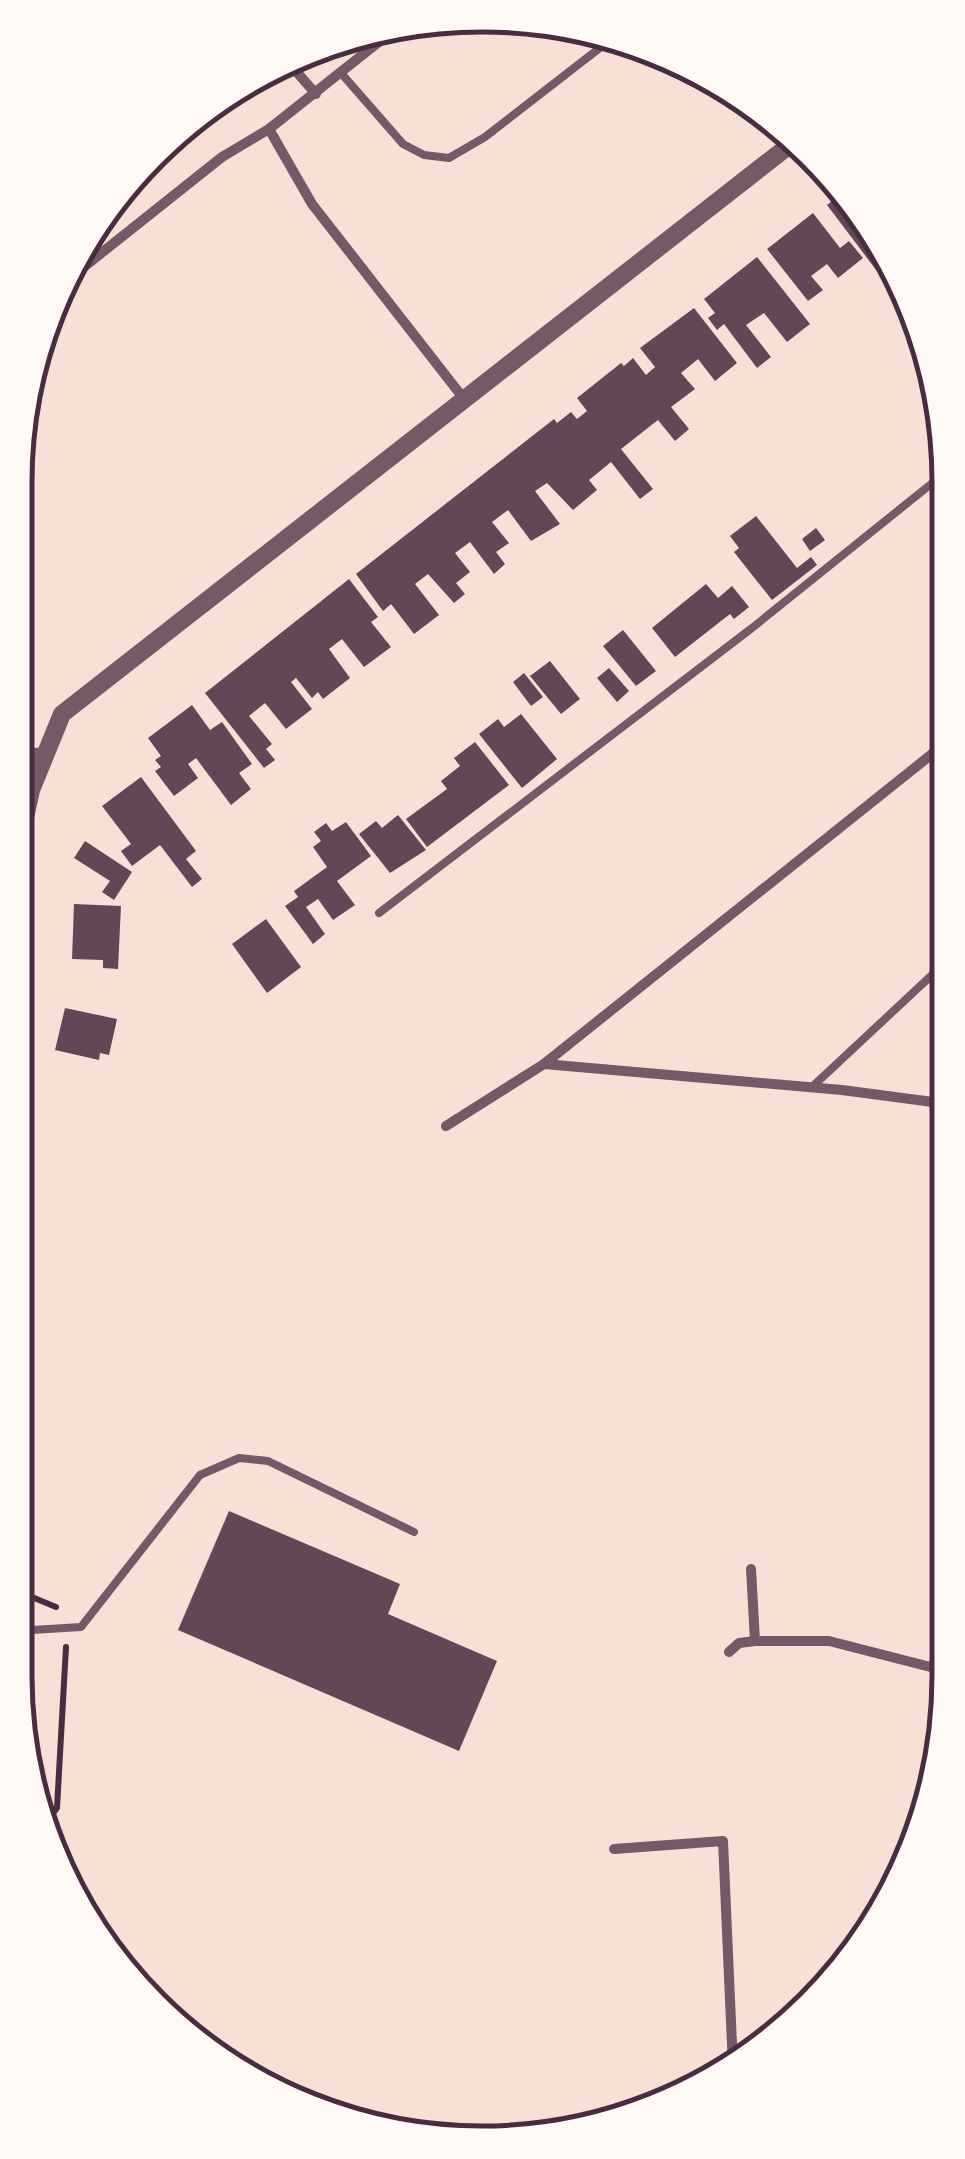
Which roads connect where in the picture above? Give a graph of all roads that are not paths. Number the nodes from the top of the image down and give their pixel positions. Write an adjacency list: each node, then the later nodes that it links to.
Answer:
1 (375, 46): 4 (street)
2 (600, 48): 4 (lane)
3 (297, 73): 5 (street)
4 (341, 73): 5 (street)
5 (316, 94): 6 (street)
6 (269, 130): 8 (street); 9 (street)
7 (784, 149): 9 (street)
8 (90, 262)
9 (464, 398): 13 (street)
10 (932, 483): 15 (lane)
11 (932, 754): 17 (street)
12 (32, 757): 13 (street)
13 (42, 757): 14 (street)
14 (32, 797)
15 (380, 913)
16 (932, 975): 18 (lane)
17 (544, 1064): 18 (street); 20 (street)
18 (812, 1087): 19 (street)
19 (932, 1102)
20 (446, 1126)
21 (414, 1532): 23 (lane)
22 (751, 1570): 24 (street)
23 (32, 1630)
24 (755, 1642): 25 (street); 26 (street)
25 (729, 1652)
26 (932, 1667)
27 (614, 1849): 28 (street)
28 (732, 2051)

